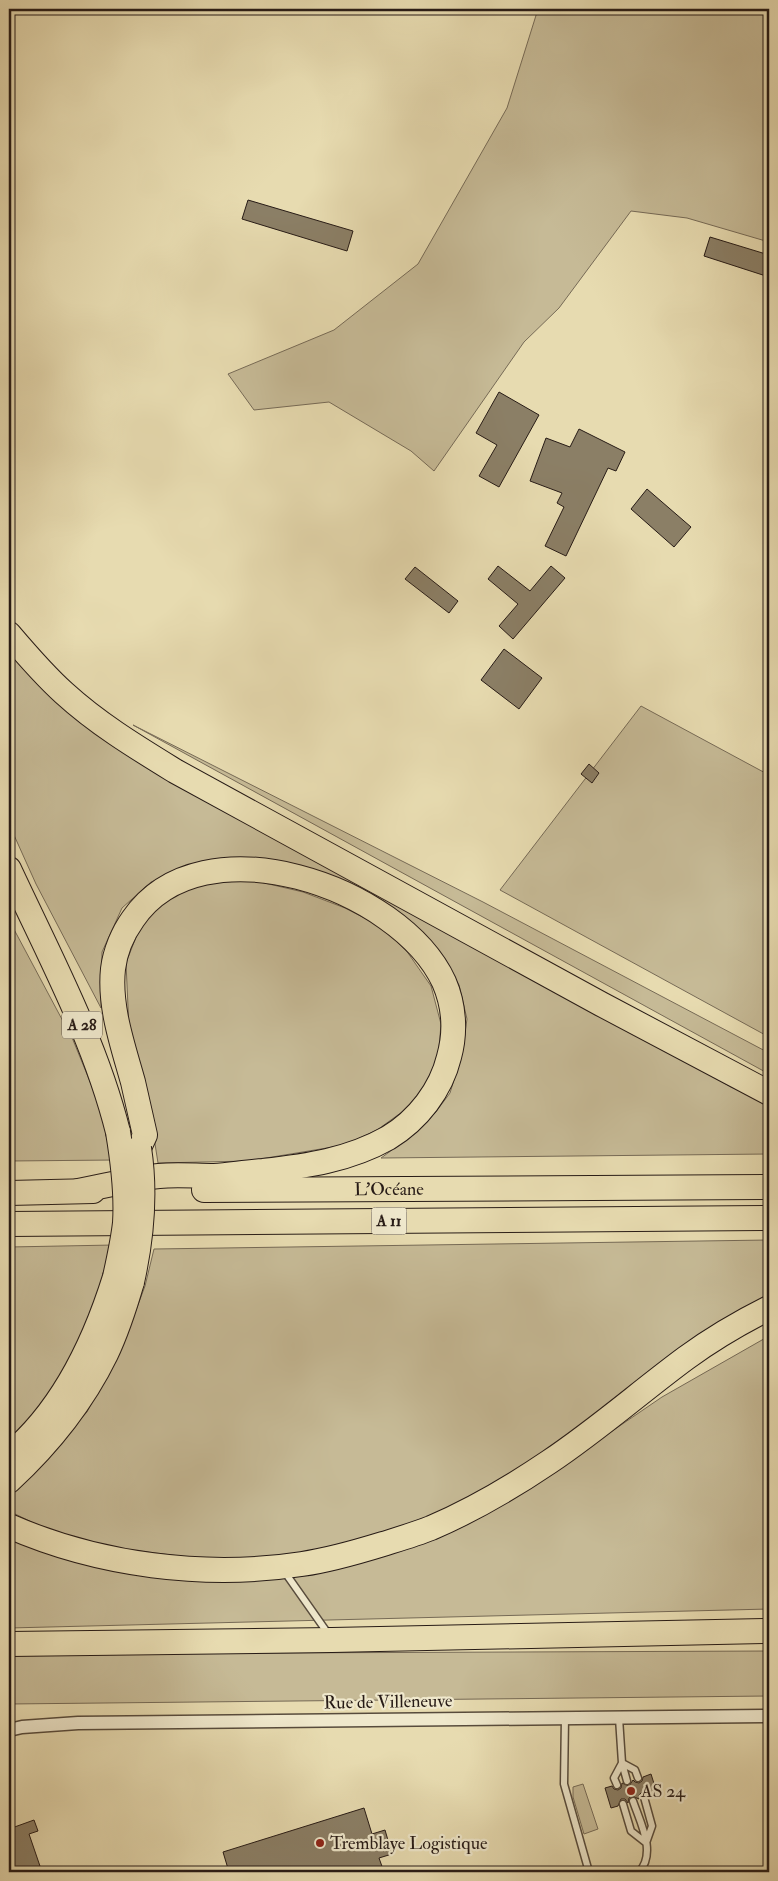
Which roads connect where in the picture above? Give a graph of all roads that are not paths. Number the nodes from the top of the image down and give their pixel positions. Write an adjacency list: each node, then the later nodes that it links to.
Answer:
1 (9, 634): 3 (highway)
2 (9, 869): 4 (highway, A 28)
3 (769, 1092)
4 (134, 1137): 6 (highway); 10 (highway, bridge)
5 (769, 1187): 6 (highway, L’Océane / A 11)
6 (78, 1191): 7 (highway, L’Océane / A 11)
7 (9, 1193)
8 (769, 1218): 9 (highway, L’Océane / A 11)
9 (9, 1224)
10 (124, 1279): 14 (highway); 15 (highway)
11 (769, 1308): 13 (highway)
12 (769, 1324): 13 (highway)
13 (664, 1375): 17 (highway)
14 (9, 1455)
15 (9, 1481)
16 (9, 1526): 17 (highway)
17 (280, 1566): 21 (lane)
18 (769, 1620): 20 (highway)
19 (769, 1631): 20 (highway)
20 (546, 1636): 21 (highway); 22 (highway)
21 (332, 1640): 23 (highway)
22 (769, 1643)
23 (9, 1644)
24 (769, 1716): 26 (street, Rue de Villeneuve)
25 (565, 1717): 26 (street, Rue de Villeneuve); 27 (street, Rue de Villeneuve); 36 (lane)
26 (619, 1718): 28 (lane)
27 (9, 1730)
28 (622, 1763): 29 (lane); 30 (lane); 31 (lane)
29 (638, 1778)
30 (627, 1782)
31 (616, 1785)
32 (644, 1797): 35 (lane)
33 (633, 1801): 35 (lane)
34 (623, 1804): 35 (lane)
35 (646, 1843): 37 (lane)
36 (589, 1872)
37 (639, 1872)

